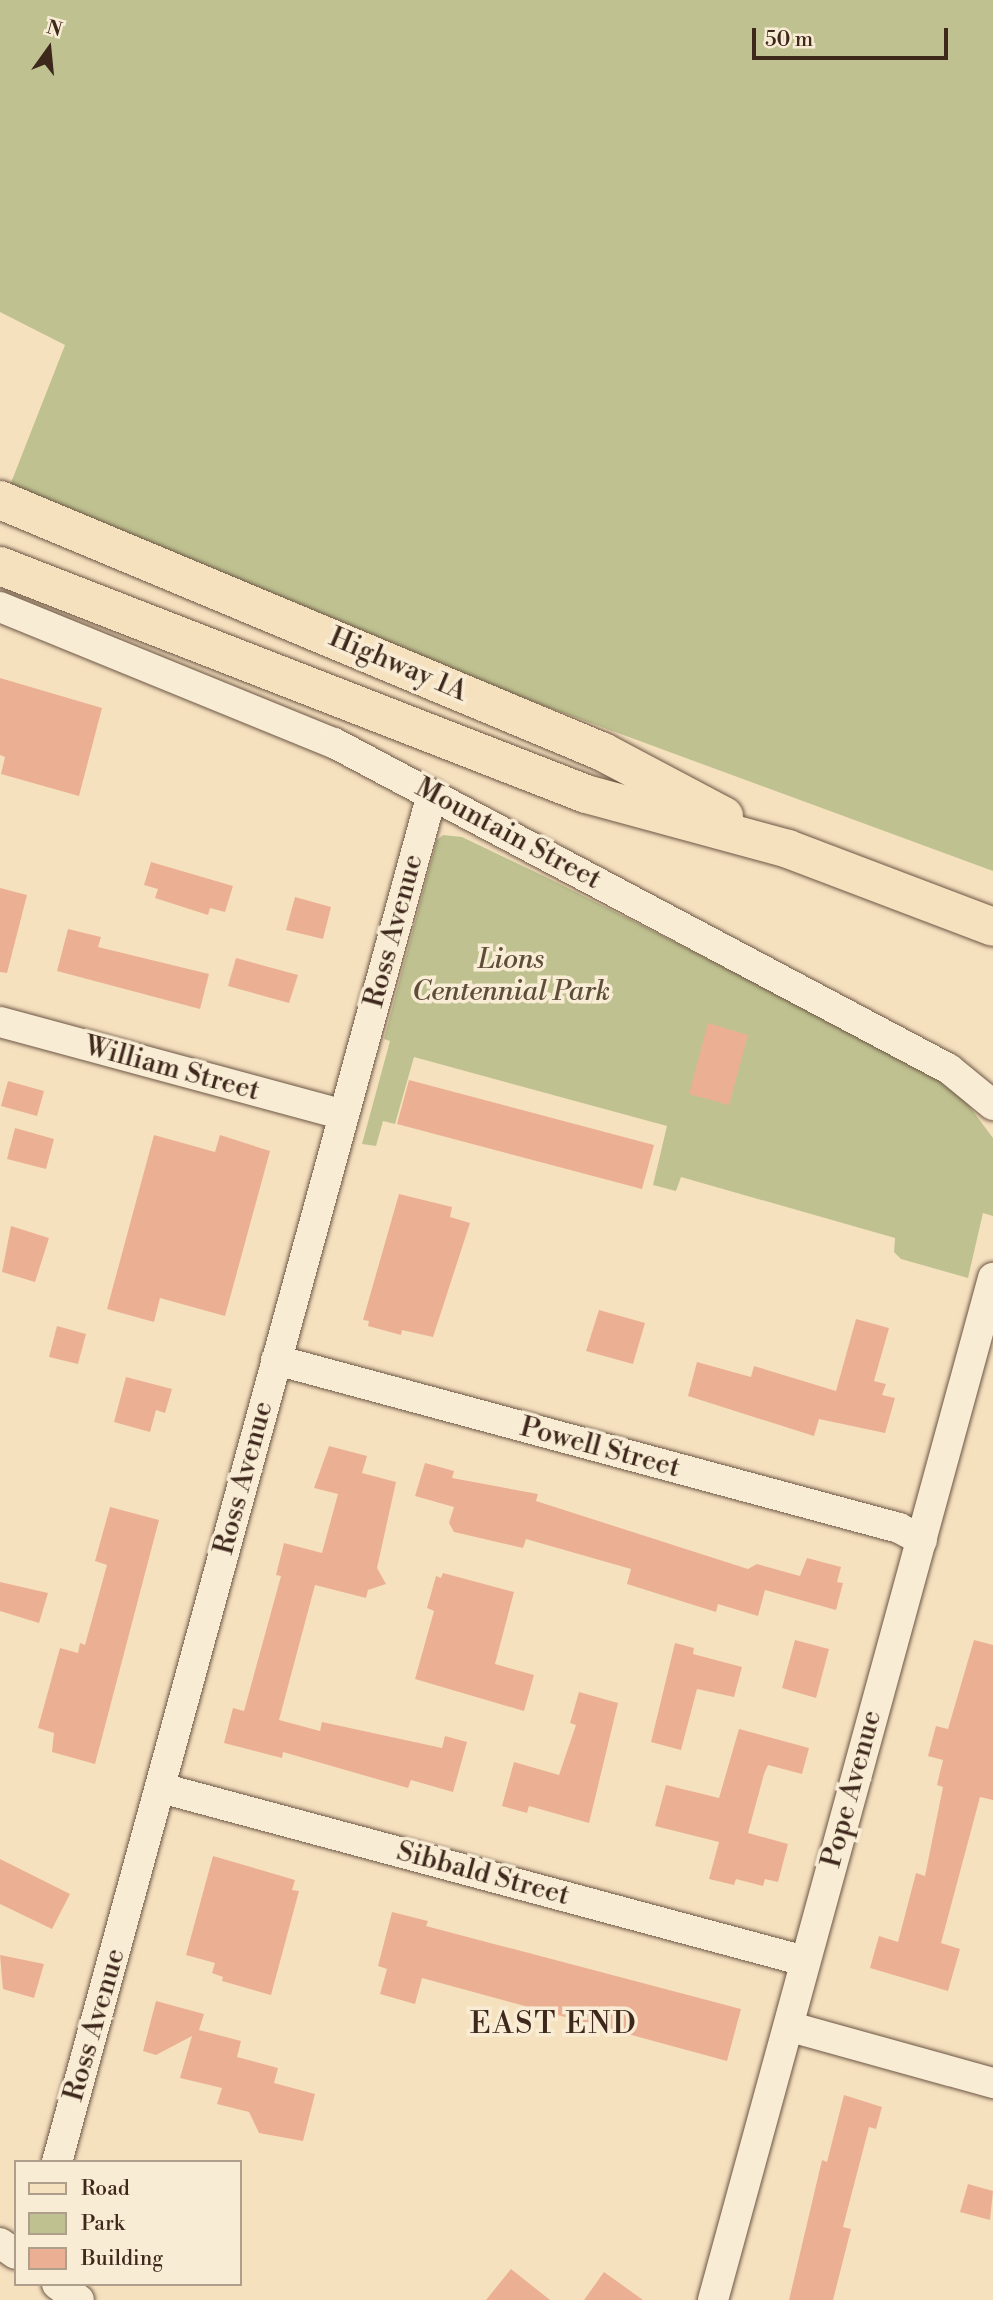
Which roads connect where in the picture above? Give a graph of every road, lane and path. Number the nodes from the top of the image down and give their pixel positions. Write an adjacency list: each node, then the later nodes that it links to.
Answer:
1 (0, 500): 5 (main road, Highway 1A)
2 (0, 566): 5 (main road, Highway 1A)
3 (0, 607): 4 (street, Mountain Street)
4 (432, 794): 8 (street, Mountain Street); 9 (street, Ross Avenue)
5 (788, 849): 6 (main road, Highway 1A)
6 (993, 927)
7 (0, 1022): 9 (street, William Street)
8 (993, 1105)
9 (344, 1115): 11 (street, Ross Avenue)
10 (993, 1278): 12 (street, Pope Avenue)
11 (276, 1360): 12 (street, Powell Street); 13 (street, Ross Avenue)
12 (922, 1540): 14 (street, Pope Avenue)
13 (161, 1788): 14 (street, Sibbald Street); 17 (street, Ross Avenue)
14 (805, 1961): 15 (street, Pope Avenue)
15 (791, 2027): 16 (street); 20 (street, Pope Avenue)
16 (993, 2084)
17 (58, 2160)
18 (60, 2286): 19 (street)
19 (79, 2300)
20 (713, 2300)

